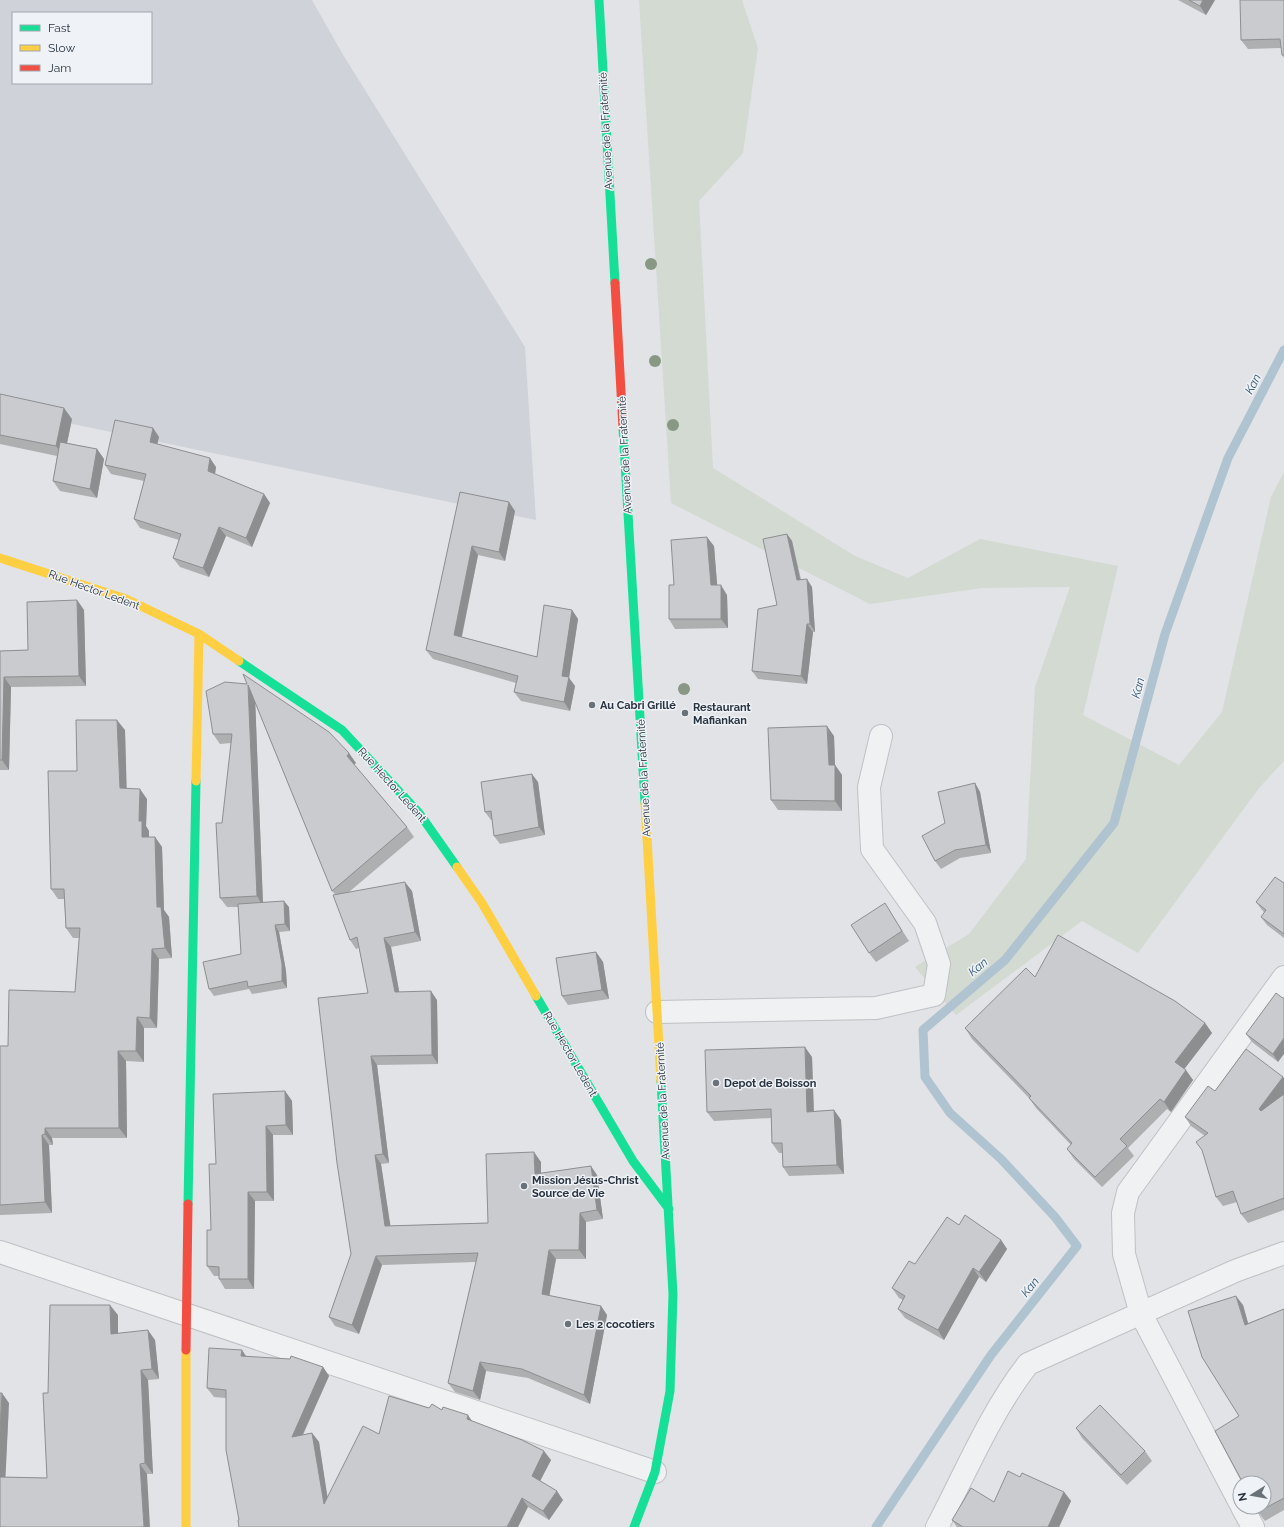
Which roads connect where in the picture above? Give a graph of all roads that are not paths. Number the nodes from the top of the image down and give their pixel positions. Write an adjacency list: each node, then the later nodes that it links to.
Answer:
1 (600, 0): 6 (street, Avenue de la Fraternité)
2 (0, 558): 3 (street, Rue Hector Ledent)
3 (199, 634): 7 (street, Rue Hector Ledent); 11 (street)
4 (881, 736): 6 (street)
5 (1284, 977): 10 (street)
6 (657, 1012): 7 (street, Avenue de la Fraternité)
7 (669, 1209): 12 (street, Avenue de la Fraternité)
8 (0, 1252): 11 (street)
9 (1284, 1253): 10 (street)
10 (1141, 1314): 13 (street); 17 (street)
11 (186, 1316): 12 (street); 15 (street)
12 (655, 1472): 16 (street, Avenue de la Fraternité)
13 (1232, 1488)
14 (1246, 1515): 18 (street)
15 (186, 1527)
16 (634, 1527)
17 (937, 1527)
18 (1253, 1527)

